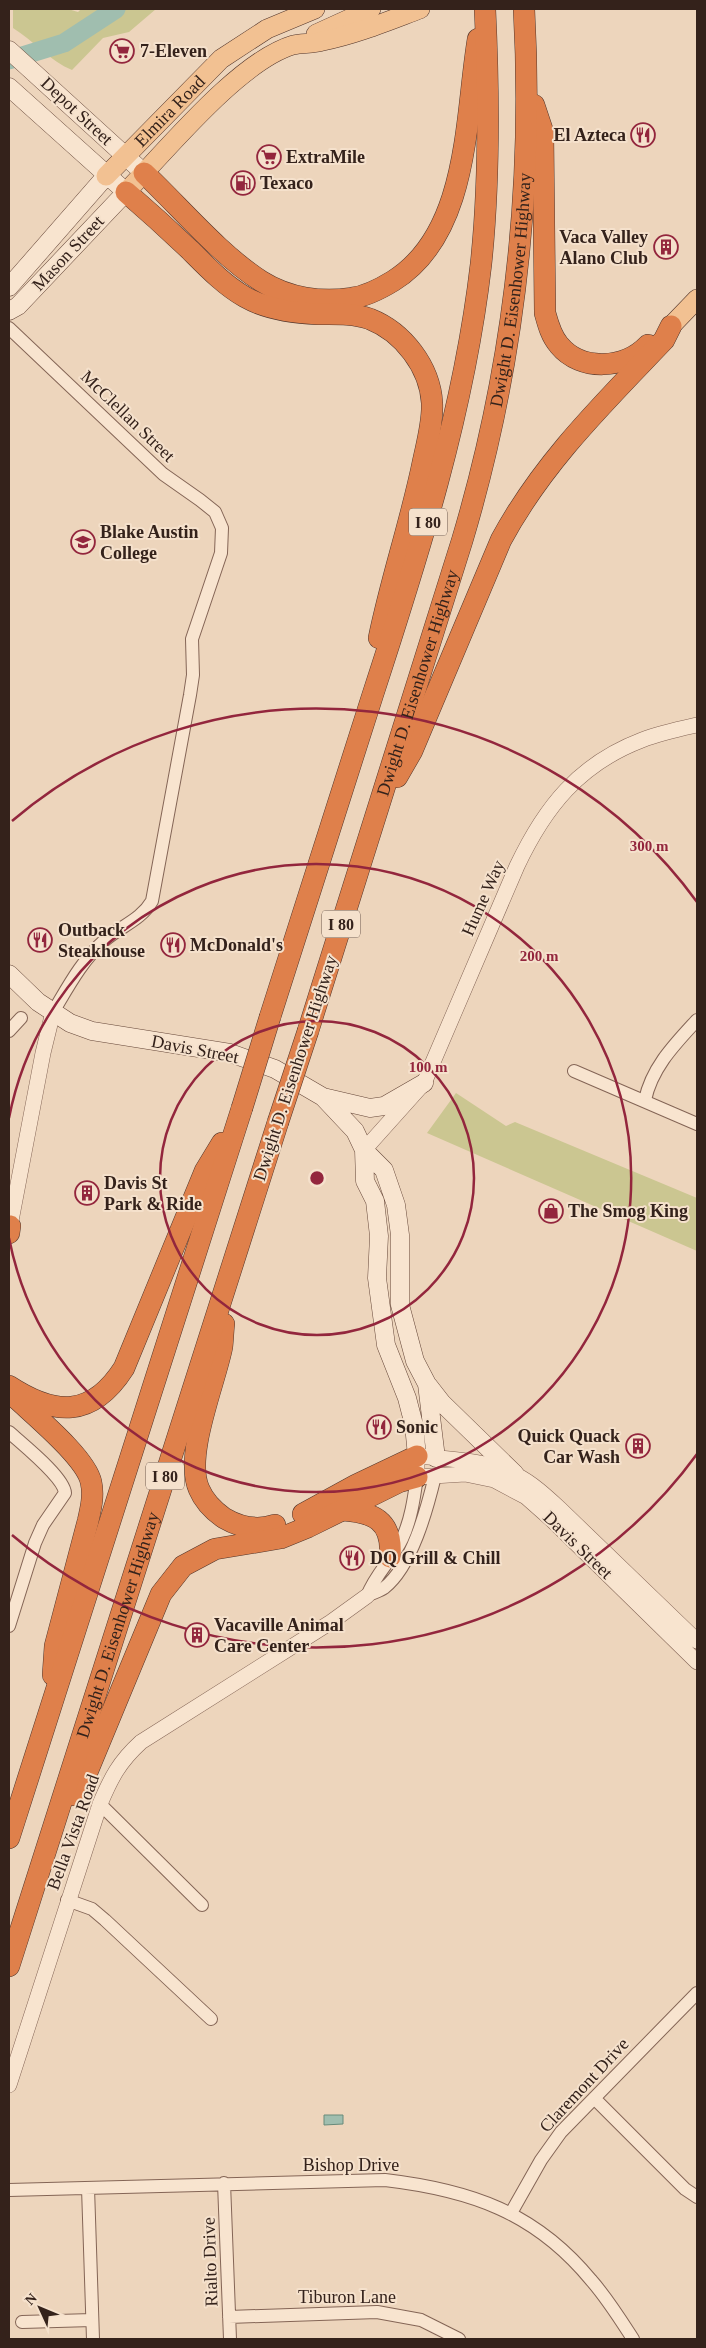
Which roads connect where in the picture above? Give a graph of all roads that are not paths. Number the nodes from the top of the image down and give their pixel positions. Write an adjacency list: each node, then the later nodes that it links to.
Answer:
1 (315, 9): 10 (main road, Elmira Road)
2 (370, 9): 6 (main road, Elmira Road)
3 (420, 9): 6 (main road, Elmira Road)
4 (484, 9): 11 (highway); 20 (highway, Dwight D. Eisenhower Highway / I 80)
5 (524, 9): 8 (highway, Dwight D. Eisenhower Highway / I 80)
6 (293, 46): 11 (main road, Elmira Road)
7 (9, 50): 10 (main road, Depot Street)
8 (527, 84): 17 (highway); 21 (highway, Dwight D. Eisenhower Highway / I 80)
9 (9, 87): 12 (main road, Depot Street)
10 (126, 156): 11 (main road, Depot Street); 12 (main road, Elmira Road)
11 (144, 173): 13 (main road, Elmira Road)
12 (106, 176): 13 (main road, Depot Street); 14 (main road, Mason Street)
13 (126, 192): 16 (main road, Mason Street); 20 (highway)
14 (9, 287)
15 (697, 299): 17 (main road)
16 (9, 311)
17 (672, 326): 21 (highway)
18 (9, 328): 23 (street, McClellan Street)
19 (697, 725): 28 (street, Hume Way)
20 (362, 729): 31 (highway, Dwight D. Eisenhower Highway / I 80, bridge)
21 (375, 816): 35 (highway, Dwight D. Eisenhower Highway / I 80, bridge)
22 (9, 974): 23 (main road, Davis Street)
23 (53, 1012): 29 (main road, Davis Street); 34 (street)
24 (22, 1018): 26 (street)
25 (697, 1020): 30 (street)
26 (9, 1031)
27 (574, 1071): 30 (street)
28 (424, 1083): 29 (main road); 33 (street, Hume Way)
29 (324, 1097): 33 (main road, Davis Street)
30 (644, 1100): 32 (street)
31 (242, 1108): 37 (highway); 48 (highway, Dwight D. Eisenhower Highway / I 80)
32 (697, 1124)
33 (364, 1150): 36 (main road, Davis Street); 39 (main road, Davis Street)
34 (9, 1228)
35 (226, 1284): 39 (highway); 50 (highway, Dwight D. Eisenhower Highway / I 80)
36 (427, 1384): 39 (main road, Davis Street); 40 (main road)
37 (9, 1386): 48 (highway)
38 (9, 1432): 45 (street)
39 (426, 1457): 40 (street, Davis Street); 41 (street, Davis Street)
40 (515, 1474): 46 (street, Davis Street)
41 (426, 1477): 42 (highway); 43 (street); 44 (street, Bella Vista Road); 47 (street, Davis Street)
42 (341, 1510): 43 (highway); 50 (highway)
43 (390, 1557): 44 (street)
44 (367, 1596): 49 (street, Bella Vista Road)
45 (9, 1626)
46 (697, 1641)
47 (697, 1662)
48 (52, 1704): 51 (highway, Dwight D. Eisenhower Highway / I 80)
49 (100, 1804): 52 (street, Bella Vista Road); 53 (street)
50 (52, 1830): 54 (highway, Dwight D. Eisenhower Highway / I 80)
51 (9, 1838)
52 (67, 1900): 56 (street); 57 (street, Bella Vista Road)
53 (202, 1905)
54 (9, 1966)
55 (697, 1993): 58 (street, Claremont Drive)
56 (211, 2019)
57 (9, 2085)
58 (594, 2098): 62 (street); 63 (street, Claremont Drive)
59 (224, 2183): 60 (street, Bishop Drive); 63 (street, Bishop Drive); 64 (street, Rialto Drive)
60 (88, 2188): 61 (street, Bishop Drive); 65 (street)
61 (9, 2190)
62 (697, 2197)
63 (511, 2213): 70 (street, Bishop Drive)
64 (230, 2317): 68 (street, Rialto Drive); 69 (street, Tiburon Lane)
65 (92, 2320): 66 (street); 67 (street)
66 (22, 2322)
67 (93, 2339)
68 (230, 2339)
69 (458, 2339)
70 (633, 2339)

